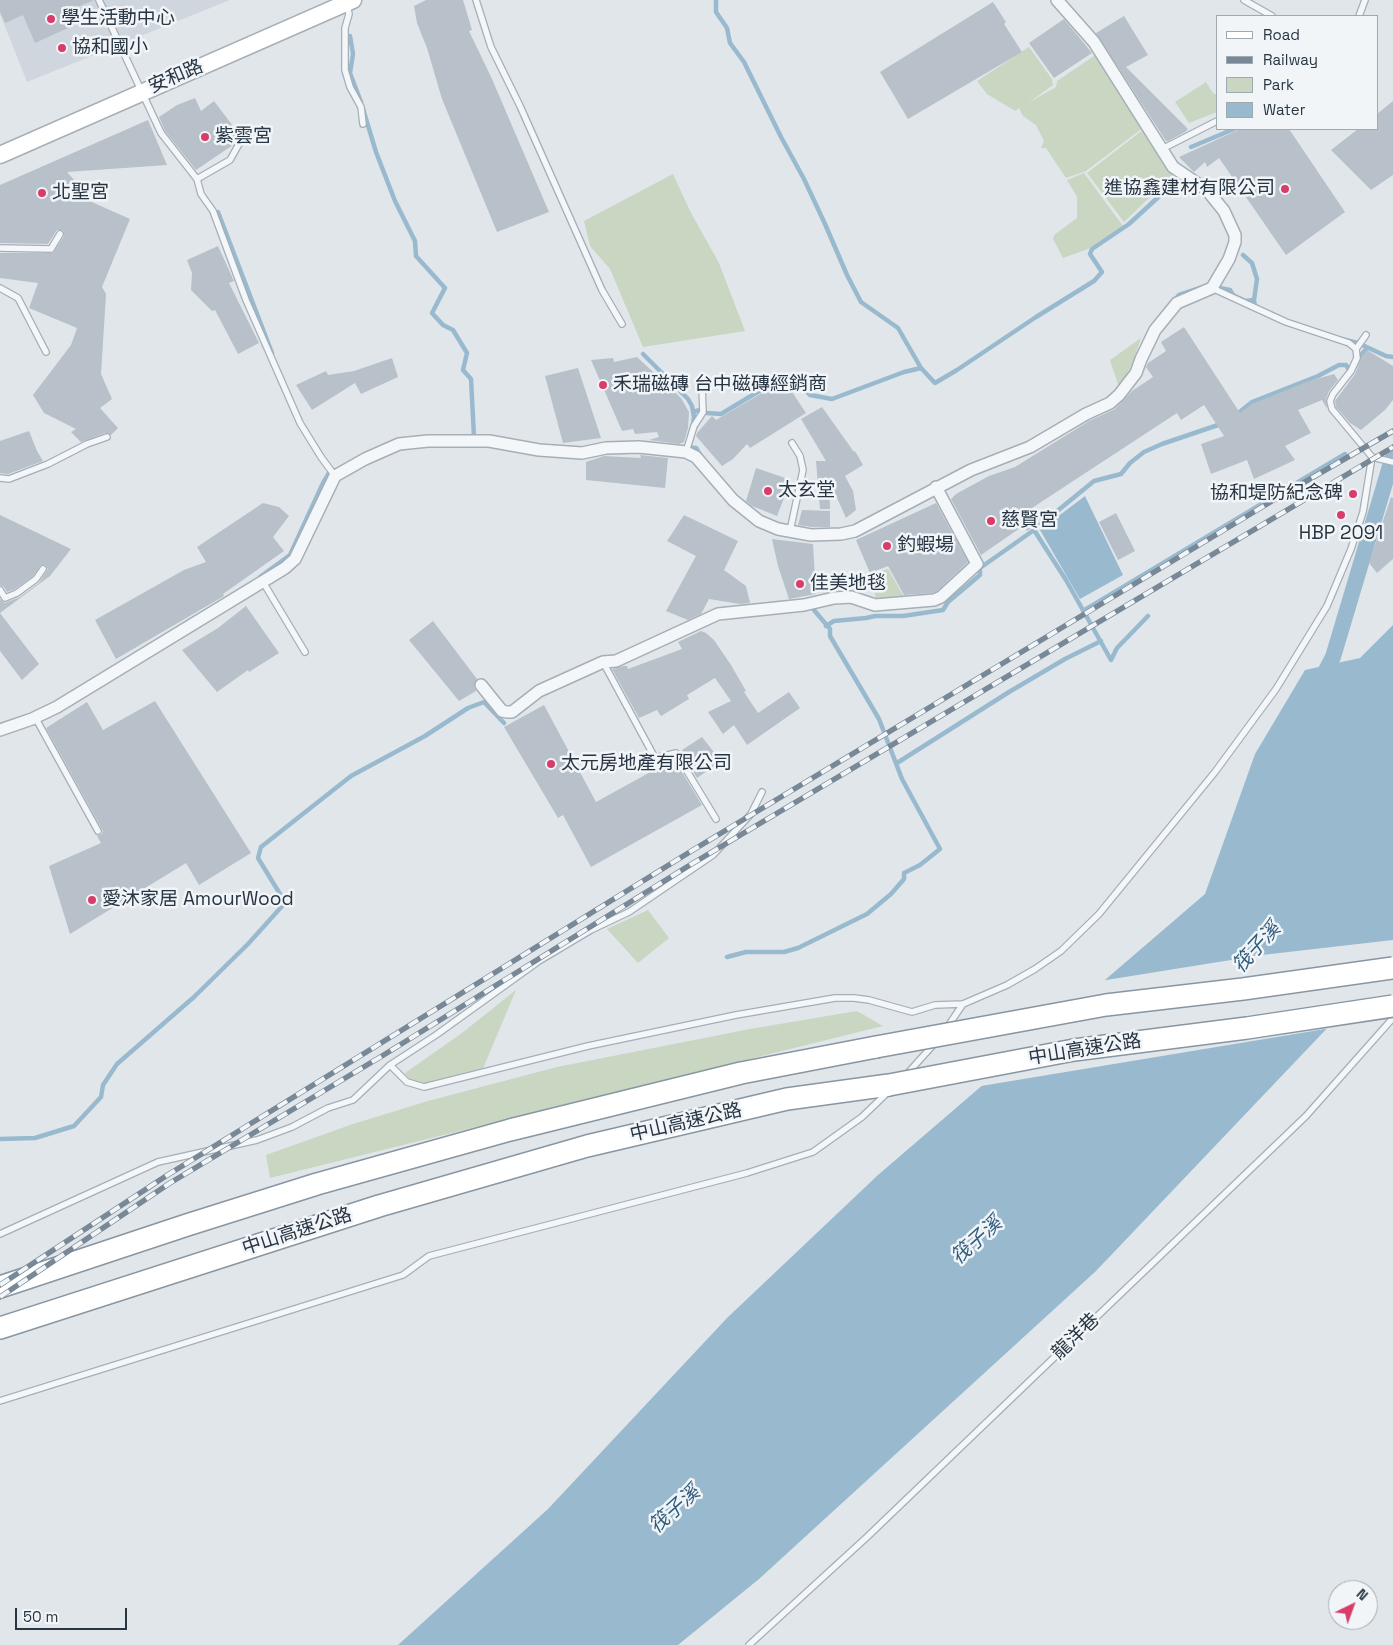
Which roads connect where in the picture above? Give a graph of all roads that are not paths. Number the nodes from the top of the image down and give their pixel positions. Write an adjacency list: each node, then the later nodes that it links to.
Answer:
1 (99, 0): 9 (lane)
2 (476, 0): 20 (lane)
3 (1057, 0): 13 (street)
4 (1244, 0): 7 (lane)
5 (1365, 0): 8 (lane)
6 (350, 1): 9 (main road, 安和路); 11 (lane)
7 (1270, 15)
8 (1359, 15)
9 (141, 92): 14 (main road, 安和路); 15 (lane)
10 (1216, 122): 13 (lane)
11 (363, 124)
12 (239, 144): 15 (lane)
13 (1162, 149): 19 (street)
14 (0, 155)
15 (197, 179): 30 (lane)
16 (60, 234): 17 (lane)
17 (0, 248)
18 (0, 288): 23 (lane)
19 (1212, 288): 22 (lane); 32 (street)
20 (622, 324)
21 (1366, 335): 22 (lane)
22 (1356, 349): 28 (lane)
23 (46, 352)
24 (702, 387): 27 (lane)
25 (107, 437): 31 (lane)
26 (792, 443): 33 (lane)
27 (686, 452): 30 (street); 33 (street)
28 (1372, 457): 29 (lane); 46 (lane)
29 (1393, 462)
30 (335, 476): 35 (street)
31 (0, 478)
32 (936, 487): 33 (street); 38 (street)
33 (790, 531)
34 (42, 569): 36 (lane)
35 (263, 582): 37 (lane); 40 (street)
36 (0, 590)
37 (305, 652)
38 (603, 662): 39 (street); 43 (lane)
39 (481, 685)
40 (35, 717): 41 (street); 44 (lane)
41 (0, 730)
42 (762, 792): 49 (lane)
43 (716, 819)
44 (98, 831)
45 (1393, 968): 51 (highway, 中山高速公路, bridge)
46 (963, 1004): 49 (lane); 53 (lane)
47 (1393, 1006): 52 (highway, 中山高速公路, bridge)
48 (1393, 1018): 54 (lane, 龍洋巷)
49 (390, 1065): 50 (lane)
50 (0, 1234)
51 (0, 1287)
52 (0, 1328)
53 (0, 1401)
54 (749, 1645)

